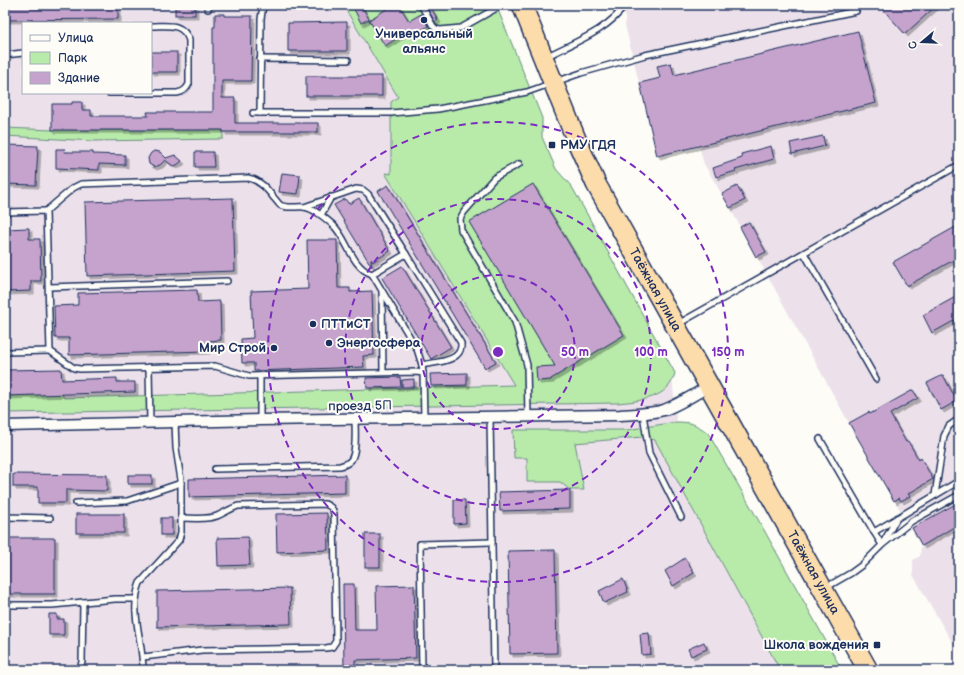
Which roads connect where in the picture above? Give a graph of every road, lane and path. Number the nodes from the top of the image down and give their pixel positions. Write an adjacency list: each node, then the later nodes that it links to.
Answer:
1 (263, 5): 11 (lane)
2 (421, 5): 3 (lane)
3 (502, 5)
4 (522, 5): 10 (highway, Таёжная улица)
5 (625, 5): 10 (lane)
6 (856, 12): 13 (lane)
7 (152, 26): 14 (lane)
8 (22, 53): 9 (lane)
9 (5, 55)
10 (543, 58): 13 (highway, Таёжная улица)
11 (260, 59): 12 (lane); 16 (lane)
12 (348, 60)
13 (553, 82): 16 (lane); 30 (highway, Таёжная улица)
14 (152, 93)
15 (253, 113): 16 (lane)
16 (260, 113)
17 (519, 164): 41 (lane)
18 (959, 165): 24 (lane)
19 (331, 197): 20 (lane); 23 (lane); 25 (lane)
20 (304, 207): 21 (lane); 23 (lane)
21 (46, 211): 22 (lane); 28 (lane)
22 (5, 212)
23 (321, 215): 26 (lane)
24 (804, 253): 30 (lane); 38 (lane)
25 (406, 254): 26 (lane); 33 (lane)
26 (372, 274): 29 (lane)
27 (227, 281): 28 (lane)
28 (48, 287): 31 (lane)
29 (382, 291): 33 (lane); 35 (lane)
30 (675, 326): 39 (highway, Таёжная улица)
31 (50, 351): 32 (lane); 34 (lane)
32 (5, 352)
33 (422, 365): 36 (lane)
34 (149, 367): 37 (lane); 48 (lane)
35 (383, 372): 36 (lane); 37 (lane)
36 (423, 373): 43 (lane)
37 (260, 376): 46 (lane)
38 (876, 379)
39 (709, 386): 40 (street, проезд 5П); 65 (highway, Таёжная улица)
40 (644, 414): 41 (street, проезд 5П); 58 (lane)
41 (528, 416): 42 (street, проезд 5П)
42 (490, 417): 43 (street, проезд 5П); 63 (lane)
43 (424, 418): 44 (street, проезд 5П)
44 (355, 419): 46 (street, проезд 5П); 51 (lane)
45 (959, 419): 54 (lane)
46 (260, 420): 47 (street, проезд 5П)
47 (175, 422): 48 (street, проезд 5П); 53 (lane)
48 (150, 423): 49 (street, проезд 5П)
49 (5, 426)
50 (820, 439): 62 (lane)
51 (215, 469)
52 (959, 481): 54 (lane)
53 (181, 483): 56 (lane); 61 (lane)
54 (935, 495): 59 (lane)
55 (959, 495): 64 (lane)
56 (76, 502)
57 (5, 517): 60 (lane)
58 (682, 517)
59 (897, 517): 62 (lane); 64 (lane)
60 (50, 518)
61 (181, 518): 66 (lane); 69 (lane)
62 (874, 532): 64 (lane)
63 (492, 542): 72 (lane); 73 (lane)
64 (882, 545): 65 (lane)
65 (823, 590): 74 (highway, Таёжная улица)
66 (136, 599): 67 (lane); 69 (lane)
67 (83, 602): 68 (lane); 70 (lane)
68 (5, 605)
69 (143, 657): 71 (lane)
70 (76, 670)
71 (143, 670)
72 (422, 670)
73 (494, 670)
74 (868, 670)

